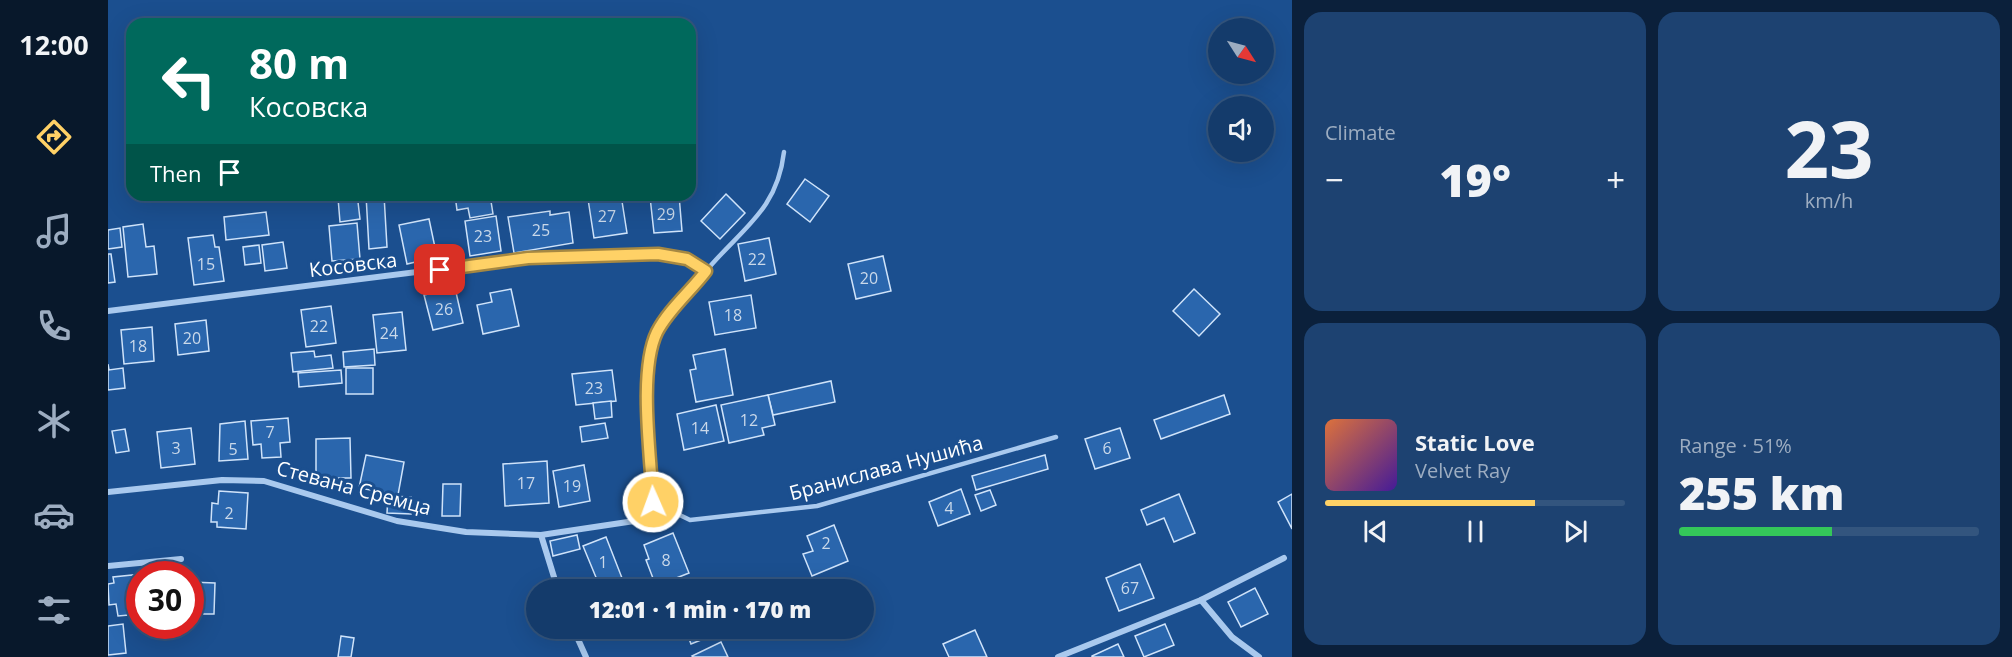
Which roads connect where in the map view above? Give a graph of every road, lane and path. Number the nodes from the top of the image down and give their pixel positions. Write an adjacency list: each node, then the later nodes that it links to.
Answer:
1 (784, 152): 2 (lane)
2 (706, 271): 3 (street, Косовска); 6 (street)
3 (108, 311)
4 (1056, 437): 6 (lane, Бранислава Нушића)
5 (108, 492): 7 (street, Стевана Сремца)
6 (653, 502): 7 (street, Стевана Сремца)
7 (541, 535): 11 (street)
8 (1284, 558): 12 (street)
9 (181, 559): 10 (street)
10 (108, 566)
11 (555, 579)
12 (1201, 600): 15 (street); 16 (street)
13 (578, 639): 14 (street)
14 (586, 657)
15 (1058, 657)
16 (1259, 657)

